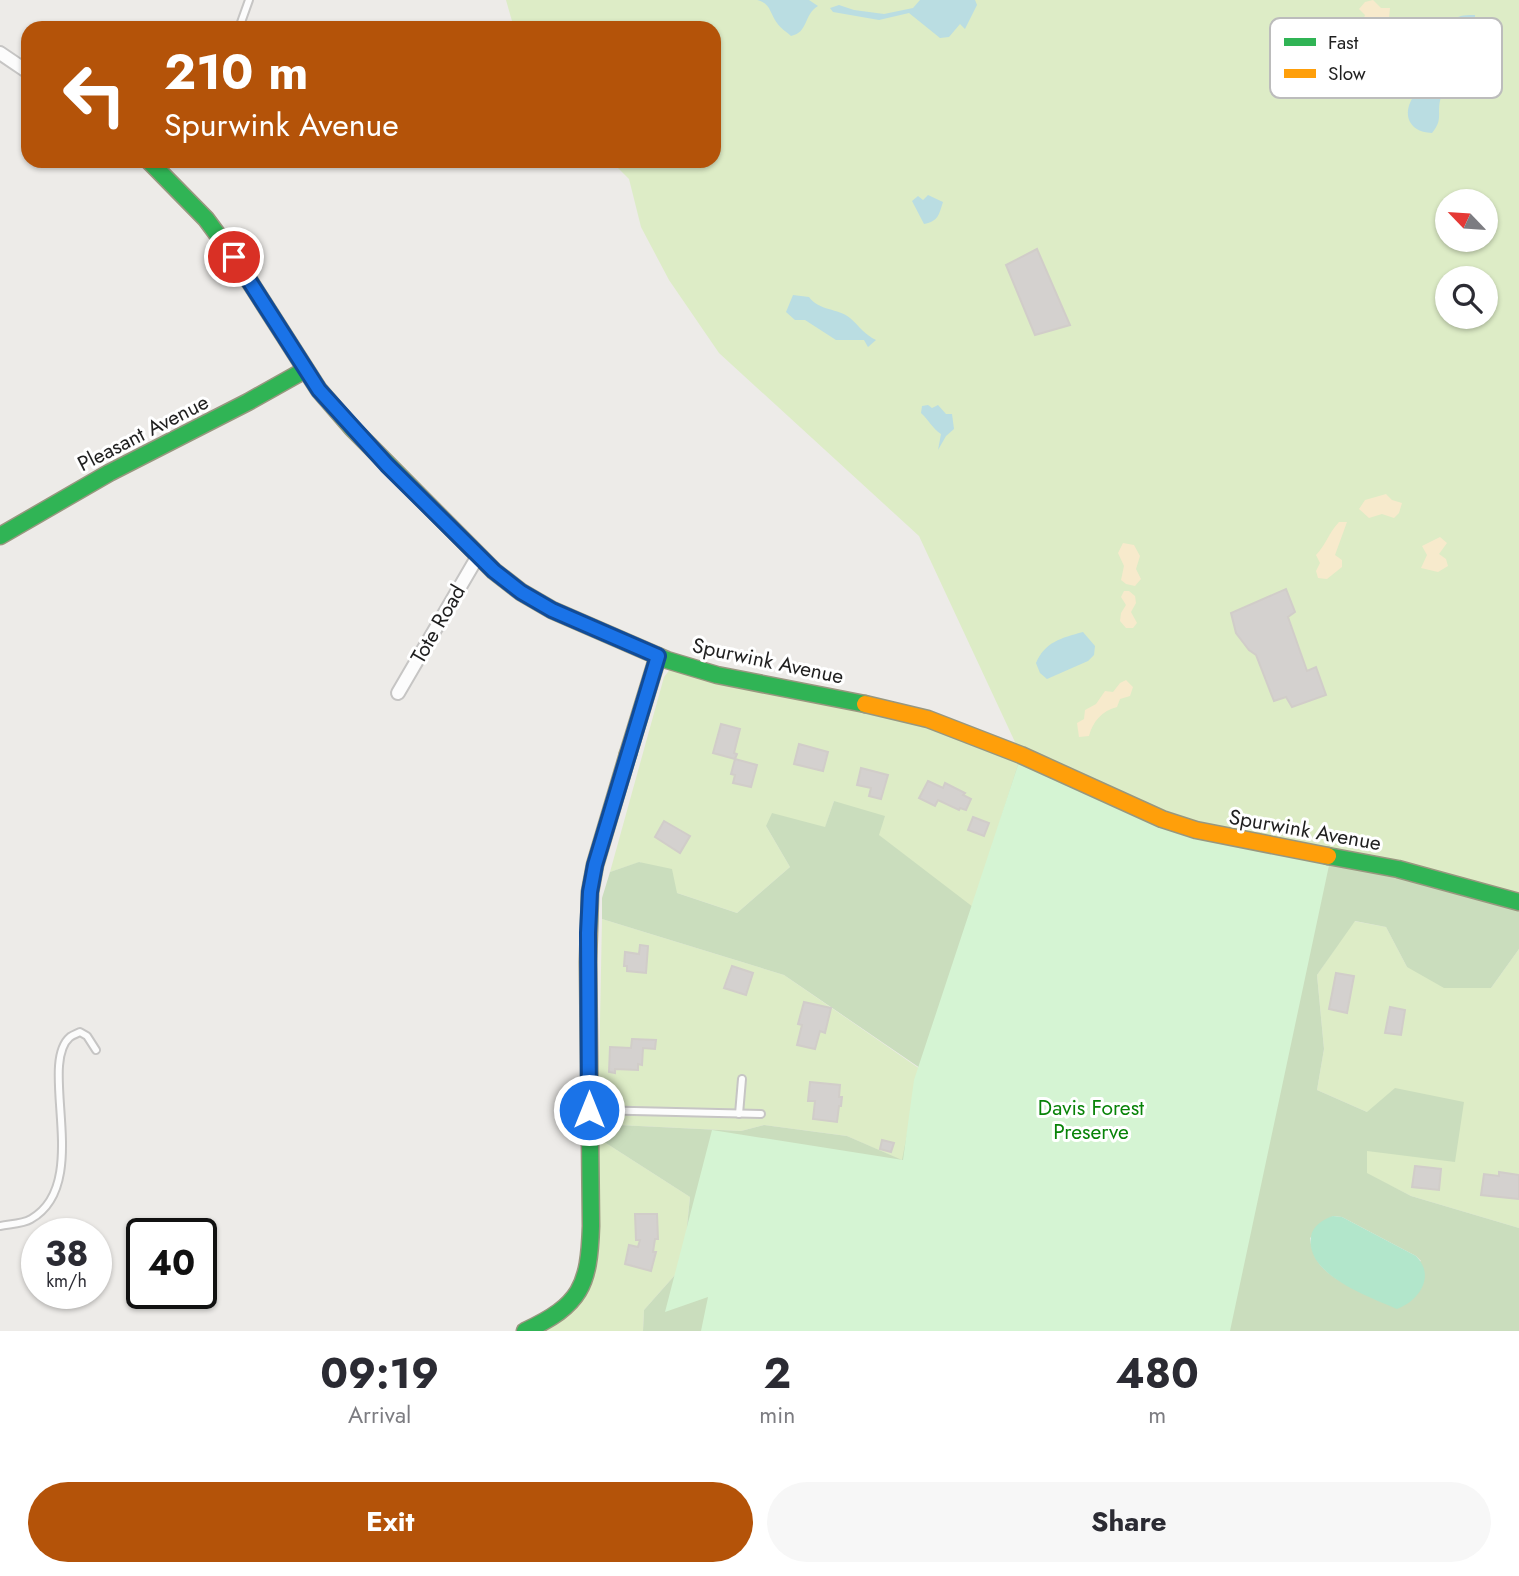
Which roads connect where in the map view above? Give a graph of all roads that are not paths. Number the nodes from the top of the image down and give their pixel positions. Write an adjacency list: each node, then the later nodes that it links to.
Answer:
1 (249, 0): 2 (lane)
2 (242, 21)
3 (0, 53): 4 (street)
4 (21, 67)
5 (156, 168): 6 (street, Spurwink Avenue)
6 (306, 370): 7 (street, Pleasant Avenue); 8 (street, Spurwink Avenue)
7 (0, 536)
8 (478, 556): 9 (street, Spurwink Avenue); 10 (street, Tote Road)
9 (658, 656): 11 (street, Spurwink Avenue); 14 (street)
10 (398, 693)
11 (1519, 902)
12 (96, 1050): 17 (lane)
13 (742, 1079): 15 (lane)
14 (589, 1110): 15 (lane); 18 (street)
15 (739, 1114): 16 (lane)
16 (761, 1114)
17 (0, 1226)
18 (525, 1331)

